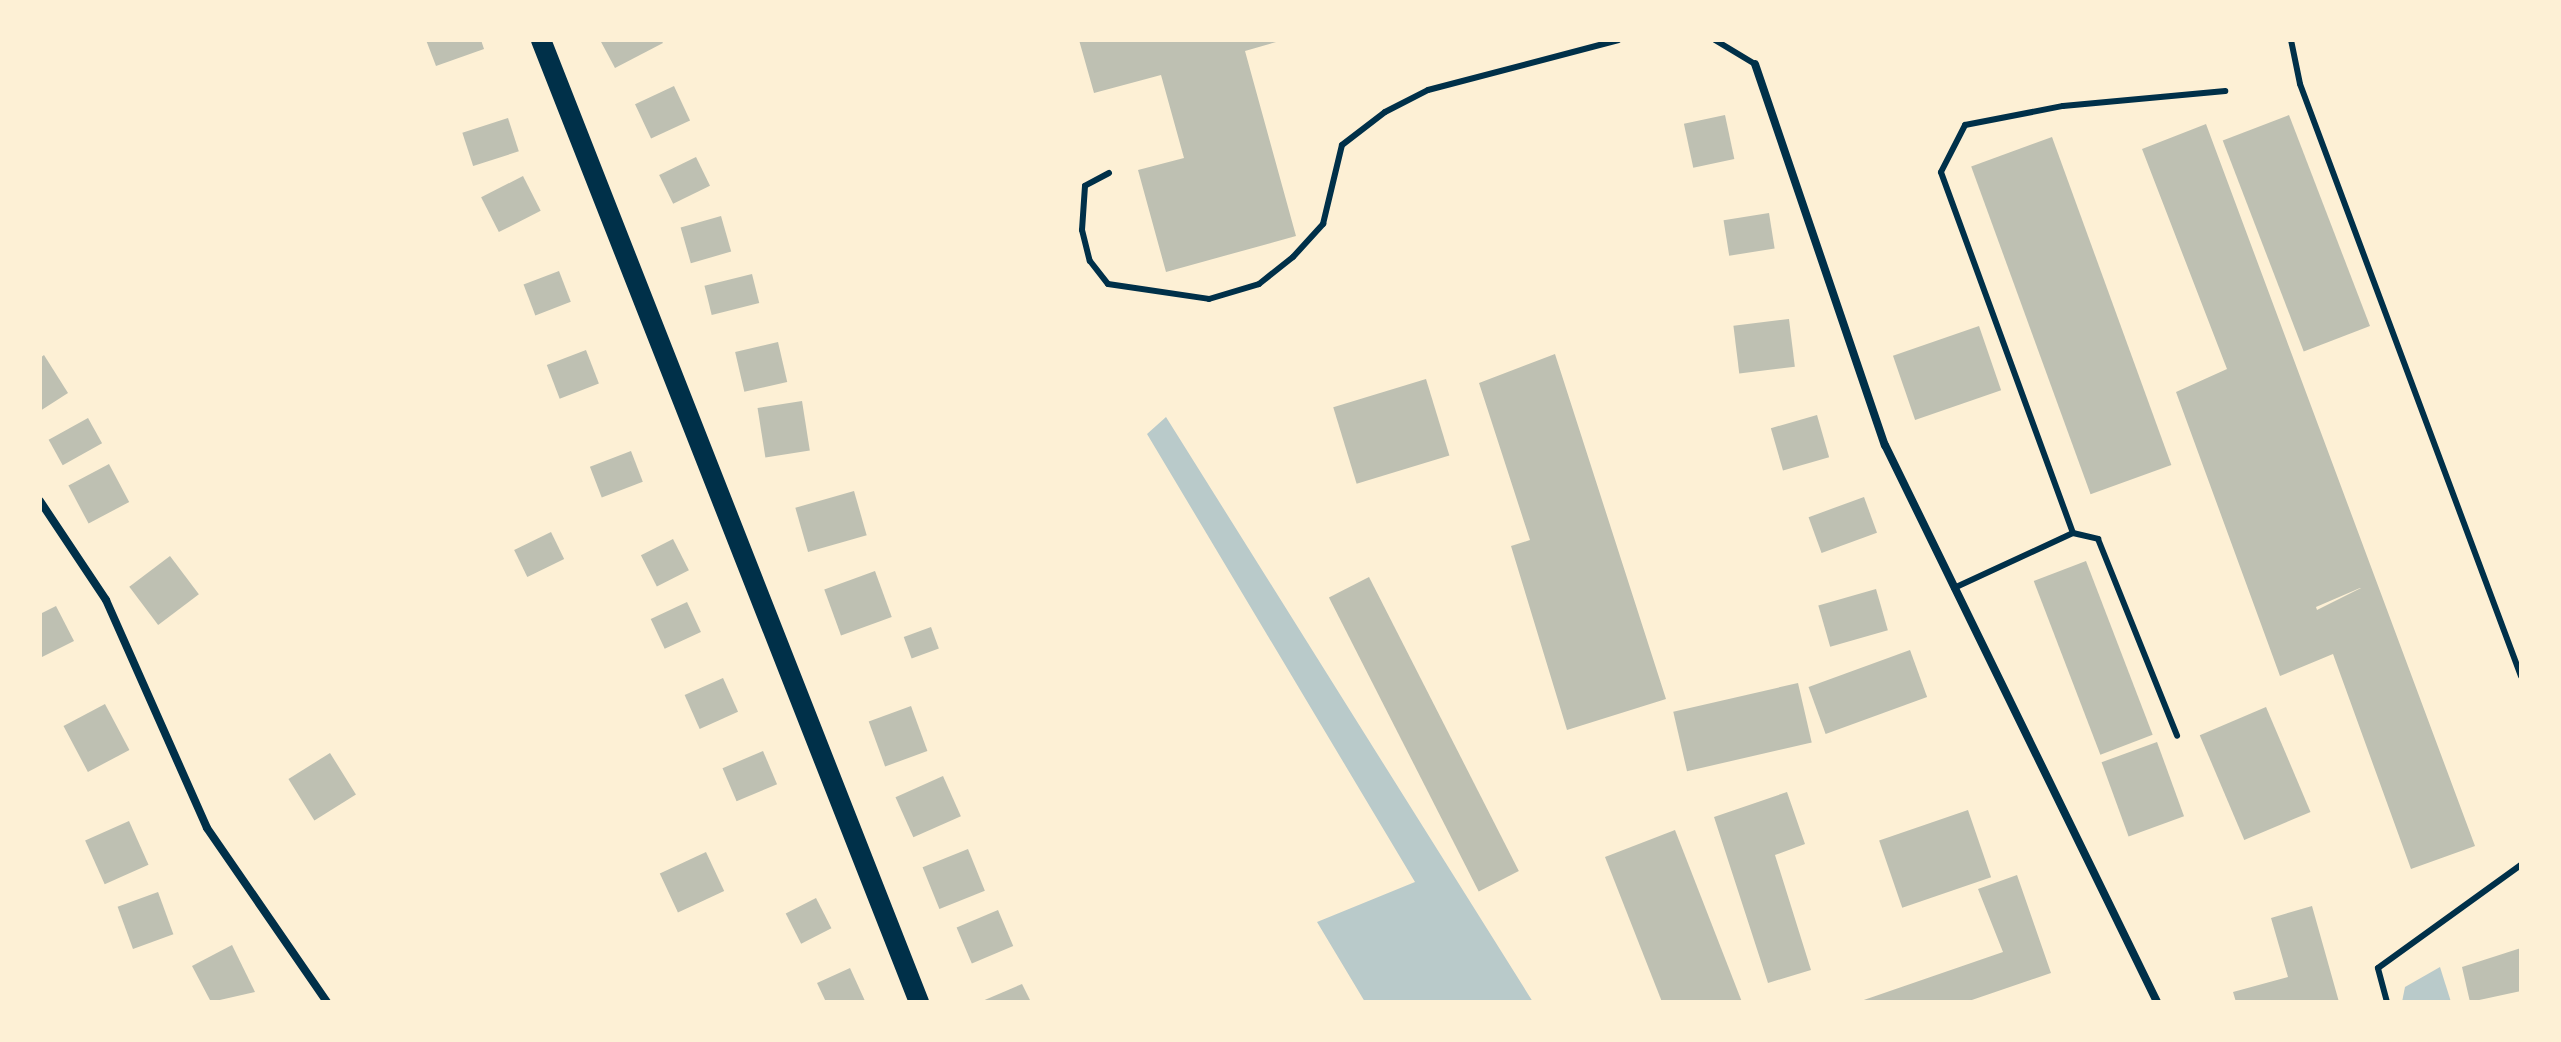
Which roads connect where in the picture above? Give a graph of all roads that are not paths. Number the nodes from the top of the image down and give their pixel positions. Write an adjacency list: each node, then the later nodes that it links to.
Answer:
1 (541, 40): 15 (main road)
2 (1619, 40): 7 (lane)
3 (1715, 40): 5 (lane)
4 (2291, 40): 11 (lane)
5 (1755, 64): 10 (street)
6 (2225, 91): 9 (lane)
7 (1109, 173)
8 (40, 501): 14 (street)
9 (2073, 533): 10 (lane); 12 (lane)
10 (1954, 588): 16 (street)
11 (2521, 676)
12 (2177, 736)
13 (2521, 865): 17 (lane)
14 (325, 1001)
15 (919, 1002)
16 (2157, 1002)
17 (2387, 1002)

